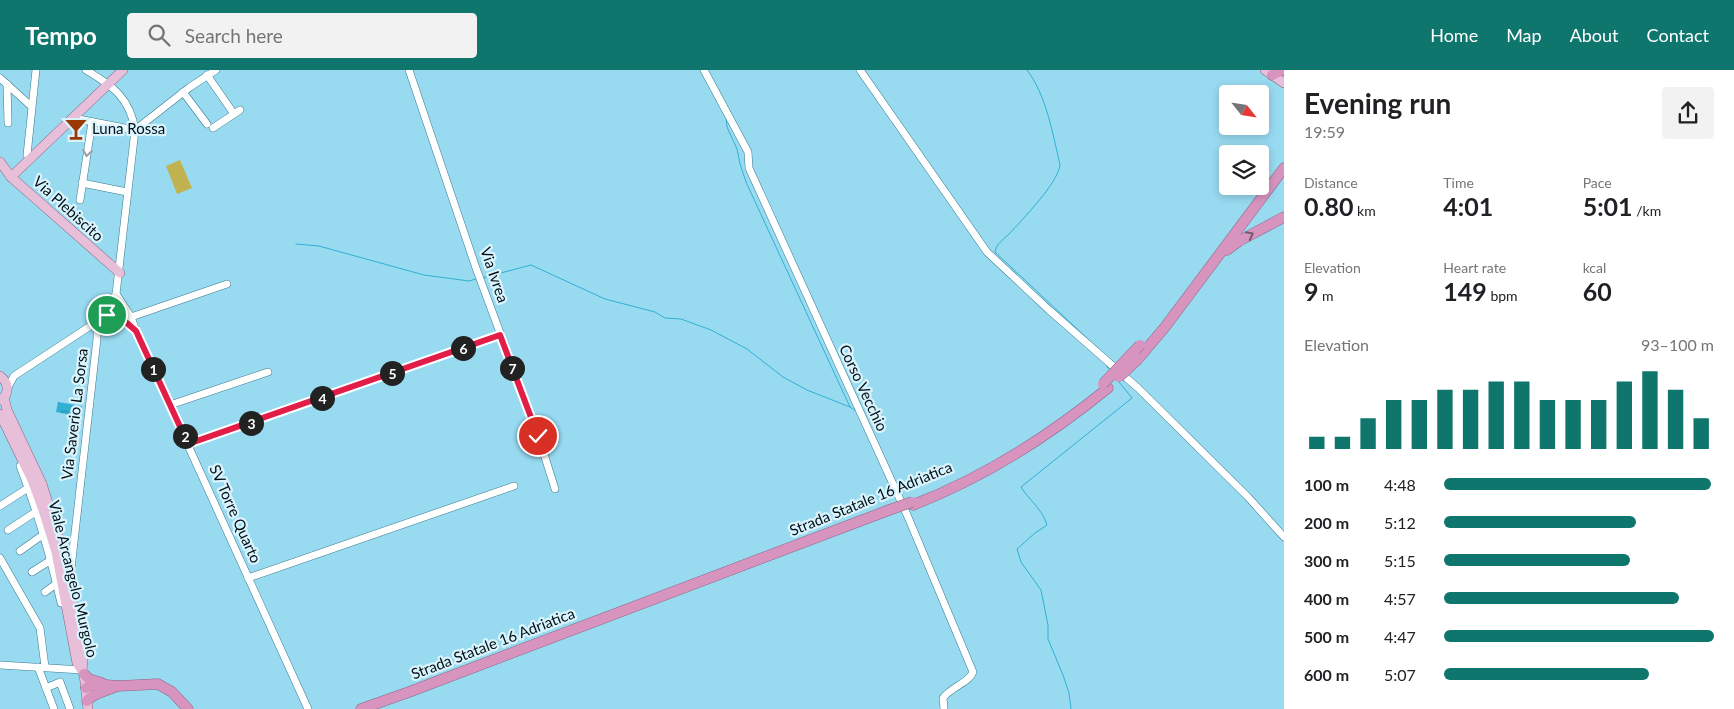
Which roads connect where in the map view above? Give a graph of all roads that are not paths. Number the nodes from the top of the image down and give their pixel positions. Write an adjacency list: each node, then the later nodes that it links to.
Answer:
1 (36, 70): 18 (street)
2 (86, 70): 14 (street)
3 (216, 70): 10 (street)
4 (409, 70): 43 (street, Via Ivrea)
5 (704, 70): 89 (street, Corso Vecchio)
6 (860, 70): 63 (street)
7 (1282, 70): 8 (highway)
8 (1270, 72): 12 (main road)
9 (120, 73): 14 (main road); 17 (street)
10 (207, 75): 16 (street); 16 (street)
11 (0, 78): 13 (street)
12 (1284, 83)
13 (7, 84): 18 (street); 23 (street)
14 (109, 84): 15 (main road); 17 (street)
15 (101, 91): 17 (street); 19 (main road)
16 (183, 92): 21 (street)
17 (118, 93): 20 (street)
18 (31, 106): 25 (street)
19 (73, 118): 22 (street); 25 (main road)
20 (134, 119): 21 (street); 24 (street)
21 (149, 120): 24 (street)
22 (92, 122): 24 (street); 30 (street, one-way to 30)
23 (8, 123)
24 (136, 130): 31 (street)
25 (31, 158): 29 (main road)
26 (1284, 159): 48 (highway, Strada Statale 16 Adriatica, bridge)
27 (0, 162): 29 (main road, Via Plebiscito)
28 (1284, 168): 36 (highway, Strada Statale 16 Adriatica)
29 (11, 177): 34 (main road, Via Plebiscito)
30 (82, 183): 31 (street); 32 (street)
31 (127, 192): 34 (street)
32 (80, 200)
33 (1284, 217): 36 (highway, one-way to 33)
34 (120, 273): 37 (street)
35 (227, 284): 39 (street)
36 (1191, 292): 48 (highway, Strada Statale 16 Adriatica, bridge)
37 (116, 294): 38 (street); 39 (street, SV Torre Quarto)
38 (107, 315): 40 (street); 42 (street)
39 (131, 317): 42 (street, SV Torre Quarto)
40 (97, 321): 41 (street); 44 (street, Via Saverio La Sorsa)
41 (84, 330): 44 (street, Via Saverio La Sorsa); 47 (street)
42 (136, 331): 51 (street, SV Torre Quarto)
43 (500, 335): 53 (street); 57 (street, Via Ivrea)
44 (97, 339): 69 (street, Via Saverio La Sorsa)
45 (268, 372): 51 (street)
46 (0, 376): 47 (street); 49 (main road)
47 (14, 376): 49 (street)
48 (1105, 386): 60 (highway, Strada Statale 16 Adriatica, bridge)
49 (8, 387): 50 (main road)
50 (2, 399): 69 (main road, Viale Arcangelo Murgolo)
51 (170, 405): 53 (street, SV Torre Quarto)
52 (0, 414): 54 (main road, Viale Arcangelo Murgolo)
53 (188, 444): 68 (street, SV Torre Quarto)
54 (25, 464): 56 (street); 72 (main road, Viale Arcangelo Murgolo)
55 (514, 486): 68 (street)
56 (28, 488): 58 (street); 59 (street)
57 (555, 489)
58 (0, 506)
59 (37, 511): 61 (street); 62 (street)
60 (890, 512): 87 (highway, Strada Statale 16 Adriatica); 88 (highway, Strada Statale 16 Adriatica)
61 (8, 530)
62 (44, 534): 64 (street); 66 (street)
63 (1284, 538)
64 (20, 550)
65 (0, 558): 74 (street)
66 (51, 560): 67 (street); 70 (street)
67 (32, 572)
68 (248, 578): 86 (street, SV Torre Quarto)
69 (70, 582): 75 (main road, Viale Arcangelo Murgolo)
70 (56, 584): 71 (street); 72 (street)
71 (44, 592)
72 (66, 601): 75 (main road, Viale Arcangelo Murgolo)
73 (0, 665): 74 (street)
74 (41, 667): 75 (street); 77 (street)
75 (83, 672): 76 (highway); 78 (main road, Viale Arcangelo Murgolo)
76 (118, 686): 78 (highway); 79 (highway); 80 (highway)
77 (46, 688): 82 (street); 83 (street)
78 (86, 688): 79 (highway); 81 (main road, Viale Arcangelo Murgolo)
79 (98, 694): 81 (highway)
80 (178, 698): 84 (highway); 85 (highway)
81 (87, 705)
82 (54, 709)
83 (70, 709)
84 (182, 709)
85 (188, 709)
86 (308, 709)
87 (361, 709)
88 (378, 709)
89 (944, 709)

